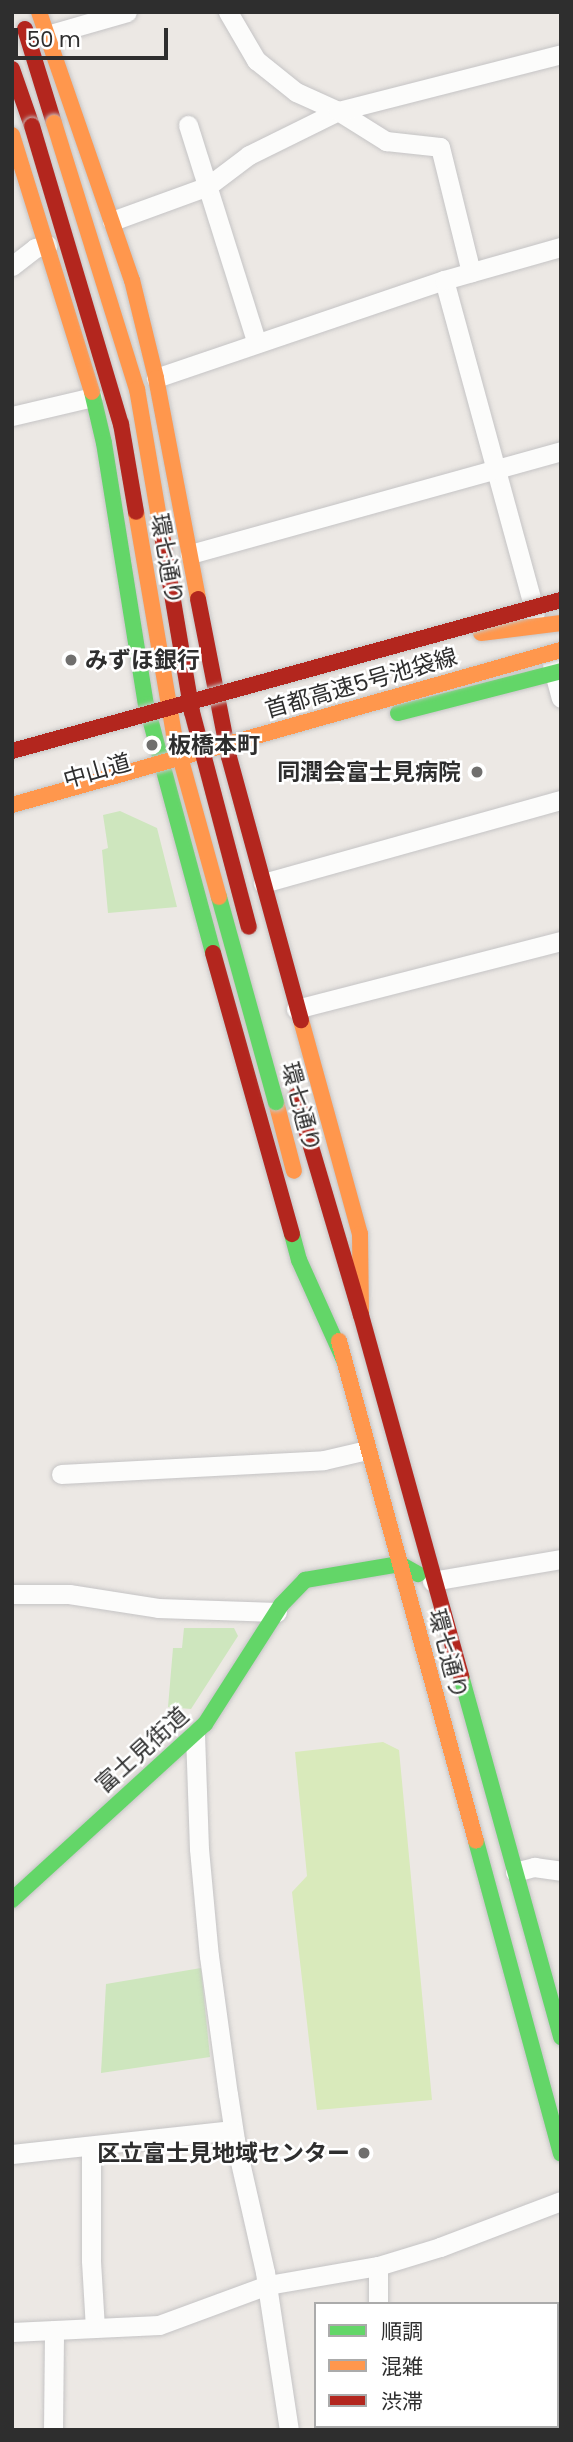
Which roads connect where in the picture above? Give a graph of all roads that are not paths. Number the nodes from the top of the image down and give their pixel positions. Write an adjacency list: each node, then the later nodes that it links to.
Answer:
1 (19, 12): 48 (main road, 環七通り, bridge)
2 (39, 12): 5 (main road)
3 (127, 12): 5 (street)
4 (228, 12): 8 (street)
5 (47, 35): 12 (main road)
6 (561, 54): 8 (street)
7 (12, 69): 51 (main road, 環七通り, bridge)
8 (338, 111): 11 (street); 16 (street)
9 (188, 125): 11 (street)
10 (12, 135): 13 (main road)
11 (208, 186): 12 (street); 18 (street)
12 (112, 221): 19 (main road)
13 (48, 245): 15 (street); 20 (main road)
14 (561, 247): 16 (street)
15 (12, 267)
16 (471, 272): 17 (street)
17 (444, 279): 18 (street); 23 (street)
18 (256, 341): 19 (street)
19 (156, 378): 24 (main road)
20 (93, 397): 21 (street); 35 (main road)
21 (12, 416)
22 (561, 452): 23 (street)
23 (495, 469): 24 (street); 27 (street)
24 (190, 554): 33 (main road)
25 (561, 594): 27 (main road)
26 (561, 600): 38 (main road, 首都高速5号池袋線, bridge)
27 (532, 602): 29 (street); 31 (main road)
28 (561, 623): 29 (main road)
29 (539, 626): 31 (main road); 32 (street)
30 (561, 650): 43 (main road, 首都高速5号池袋線, bridge)
31 (346, 651): 33 (main road)
32 (557, 672): 34 (street); 39 (main road, 中山道)
33 (213, 685): 35 (main road); 39 (main road)
34 (561, 698)
35 (146, 704): 36 (main road); 40 (main road)
36 (46, 730): 37 (main road); 38 (main road)
37 (12, 739)
38 (12, 748)
39 (229, 757): 40 (main road, 中山道); 46 (main road)
40 (165, 775): 42 (main road, 中山道); 54 (main road)
41 (561, 800): 46 (street)
42 (72, 802): 44 (main road); 45 (main road, 中山道)
43 (12, 805)
44 (12, 813)
45 (12, 820)
46 (263, 883): 49 (main road)
47 (561, 941): 49 (street)
48 (255, 949)
49 (296, 1009): 53 (main road)
50 (294, 1090): 53 (main road, 環七通り)
51 (300, 1192)
52 (317, 1257): 54 (main road, 環七通り)
53 (362, 1315): 59 (main road, 環七通り)
54 (344, 1360): 55 (main road, 環七通り)
55 (367, 1450): 56 (street); 58 (main road, 環七通り)
56 (61, 1474)
57 (561, 1559): 59 (street)
58 (400, 1564): 59 (main road); 61 (main road, 富士見街道); 71 (main road, 環七通り)
59 (432, 1581): 64 (main road, 環七通り)
60 (12, 1594): 61 (street)
61 (277, 1612): 62 (main road, 富士見街道)
62 (195, 1734): 65 (main road, 富士見街道); 68 (street)
63 (561, 1871): 64 (street)
64 (515, 1872): 66 (main road, 環七通り)
65 (12, 1900)
66 (558, 2016): 67 (main road, 環七通り)
67 (561, 2037)
68 (233, 2130): 69 (street); 74 (street)
69 (91, 2146): 70 (street); 76 (street)
70 (12, 2154)
71 (561, 2154)
72 (561, 2201): 73 (street)
73 (378, 2266): 74 (street); 75 (street)
74 (268, 2285): 76 (street); 80 (street)
75 (378, 2302)
76 (96, 2328): 77 (street)
77 (54, 2330): 78 (street); 79 (street)
78 (12, 2332)
79 (53, 2430)
80 (289, 2430)

